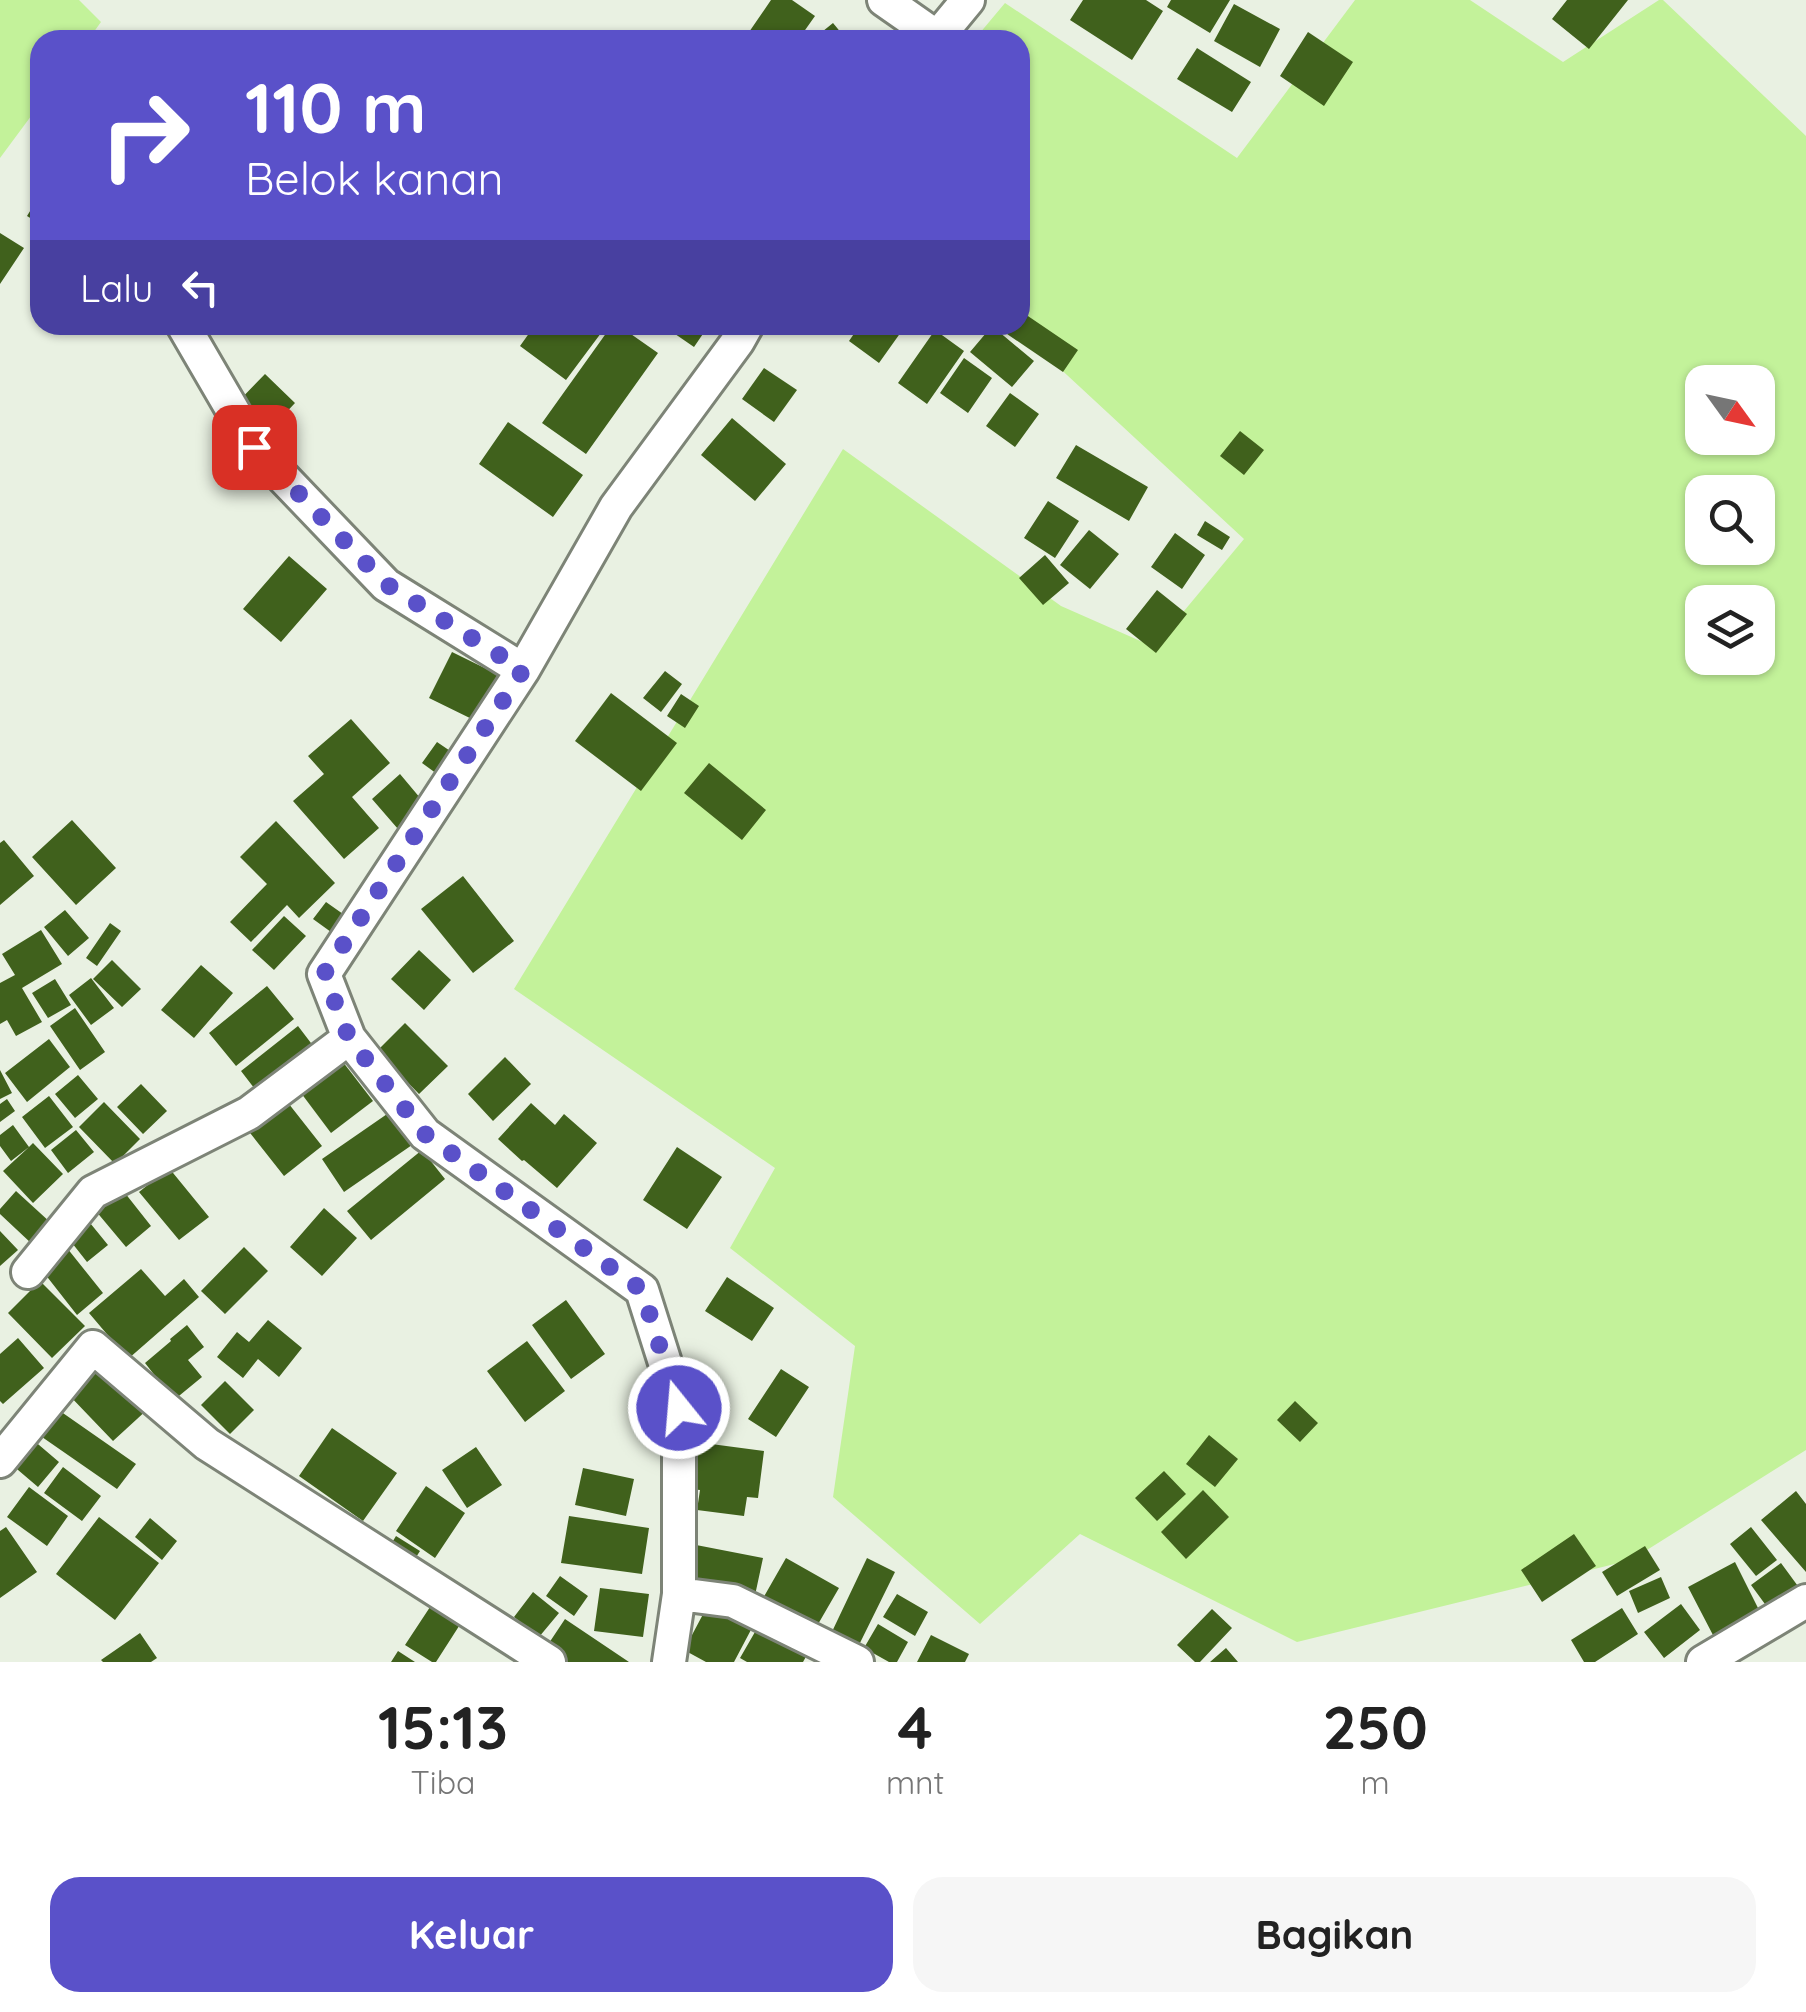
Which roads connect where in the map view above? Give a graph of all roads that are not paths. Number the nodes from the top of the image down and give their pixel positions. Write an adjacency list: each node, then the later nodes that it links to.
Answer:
1 (884, 0): 3 (street)
2 (968, 0): 4 (street)
3 (924, 30)
4 (943, 30)
5 (189, 335): 7 (street)
6 (742, 335): 7 (street)
7 (523, 670): 8 (street)
8 (349, 1038): 9 (street); 11 (street)
9 (28, 1272)
10 (0, 1460): 13 (street)
11 (678, 1594): 14 (street); 15 (street)
12 (1806, 1601): 16 (street)
13 (549, 1662)
14 (669, 1662)
15 (857, 1662)
16 (1703, 1662)

